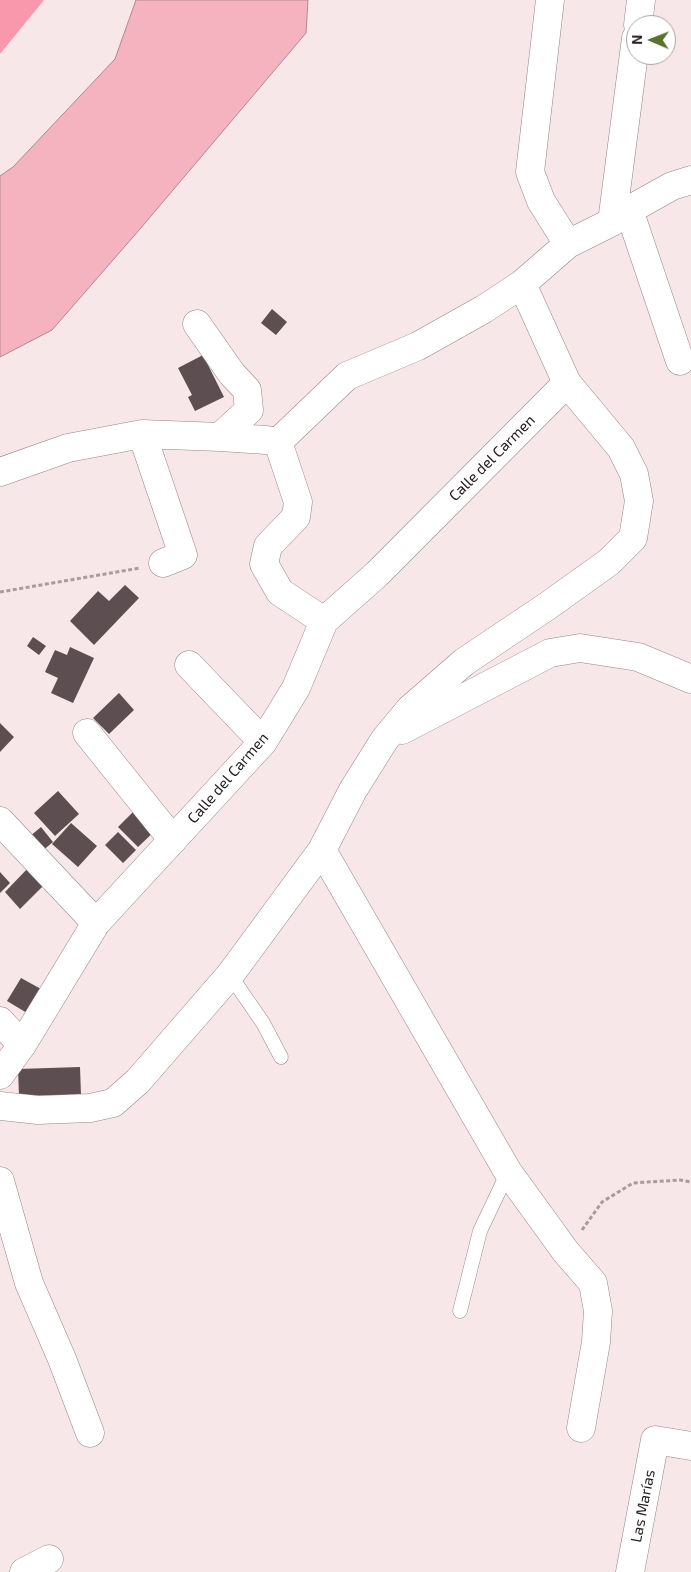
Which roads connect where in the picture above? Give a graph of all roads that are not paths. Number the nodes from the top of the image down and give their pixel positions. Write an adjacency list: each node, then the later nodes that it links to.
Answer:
1 (550, 0): 7 (street)
2 (641, 0): 3 (street)
3 (639, 15)
4 (634, 65): 6 (street)
5 (691, 180): 6 (street)
6 (620, 216): 7 (street); 10 (street)
7 (568, 244): 8 (street)
8 (522, 284): 11 (street); 14 (street)
9 (196, 324): 13 (street)
10 (680, 361)
11 (568, 383): 17 (street, Calle del Carmen); 21 (street)
12 (142, 434): 13 (street); 15 (street); 16 (street)
13 (220, 437): 14 (street)
14 (278, 442): 17 (street)
15 (0, 472)
16 (162, 562)
17 (324, 621): 22 (street, Calle del Carmen)
18 (189, 665): 22 (street)
19 (691, 679): 21 (street)
20 (87, 733): 24 (street)
21 (385, 738): 25 (street)
22 (263, 742): 24 (street, Calle del Carmen)
23 (0, 821): 26 (street)
24 (173, 840): 26 (street, Calle del Carmen)
25 (322, 850): 27 (street); 33 (street)
26 (96, 923): 29 (street, Calle del Carmen)
27 (230, 975): 30 (lane); 32 (street)
28 (0, 1021): 29 (street)
29 (22, 1045): 31 (street, Calle del Carmen)
30 (281, 1058)
31 (0, 1075)
32 (0, 1106)
33 (508, 1172): 35 (lane); 36 (street)
34 (0, 1181): 37 (street)
35 (460, 1311)
36 (582, 1428)
37 (90, 1433)
38 (691, 1446): 41 (street, Las Marías)
39 (48, 1559): 40 (street)
40 (24, 1572)
41 (630, 1572)

